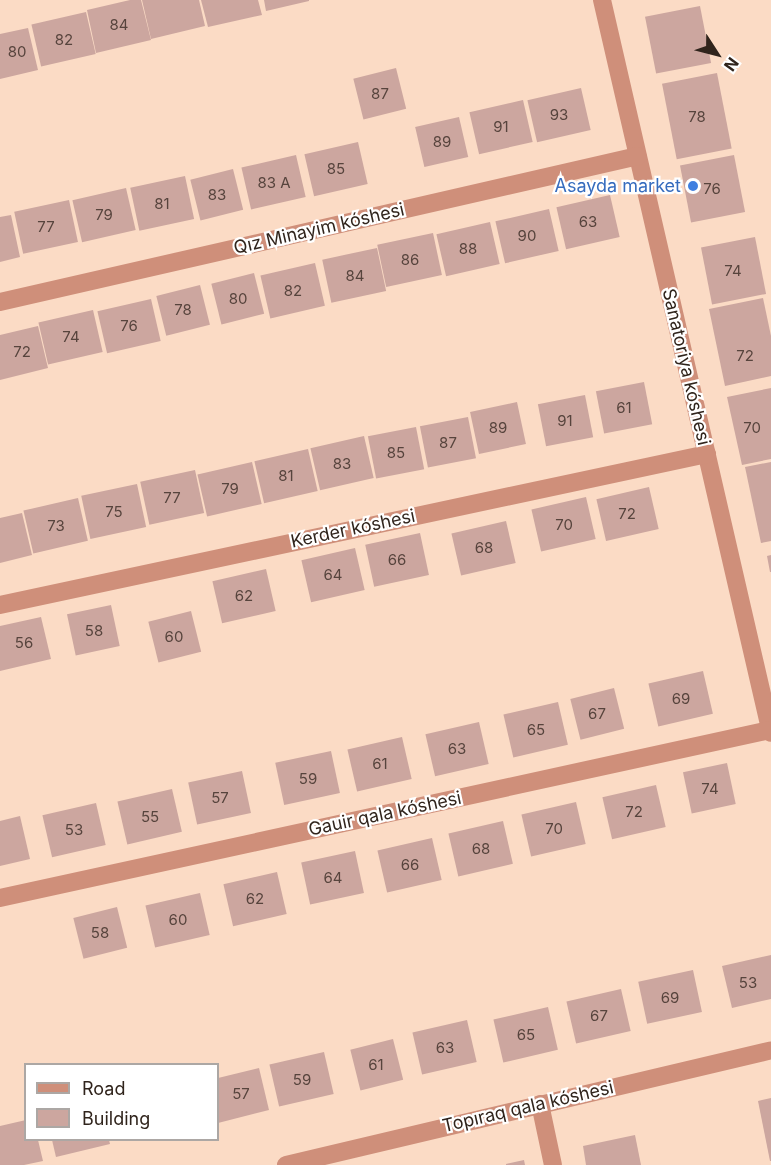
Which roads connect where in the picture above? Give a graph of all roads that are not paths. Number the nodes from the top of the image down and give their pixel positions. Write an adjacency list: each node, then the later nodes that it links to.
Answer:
1 (602, 0): 2 (street, Sanatoriya kóshesi)
2 (638, 156): 3 (street, Qız Minayim kóshesi); 4 (street, Sanatoriya kóshesi)
3 (0, 302)
4 (706, 454): 5 (street, Kerder kóshesi); 6 (street, Sanatoriya kóshesi)
5 (0, 605)
6 (771, 732): 7 (street, Gauir qala kóshesi)
7 (0, 898)
8 (771, 1050): 9 (street, Topıraq qala kóshesi)
9 (540, 1104): 10 (street, Topıraq qala kóshesi); 11 (street)
10 (286, 1165)
11 (554, 1165)

